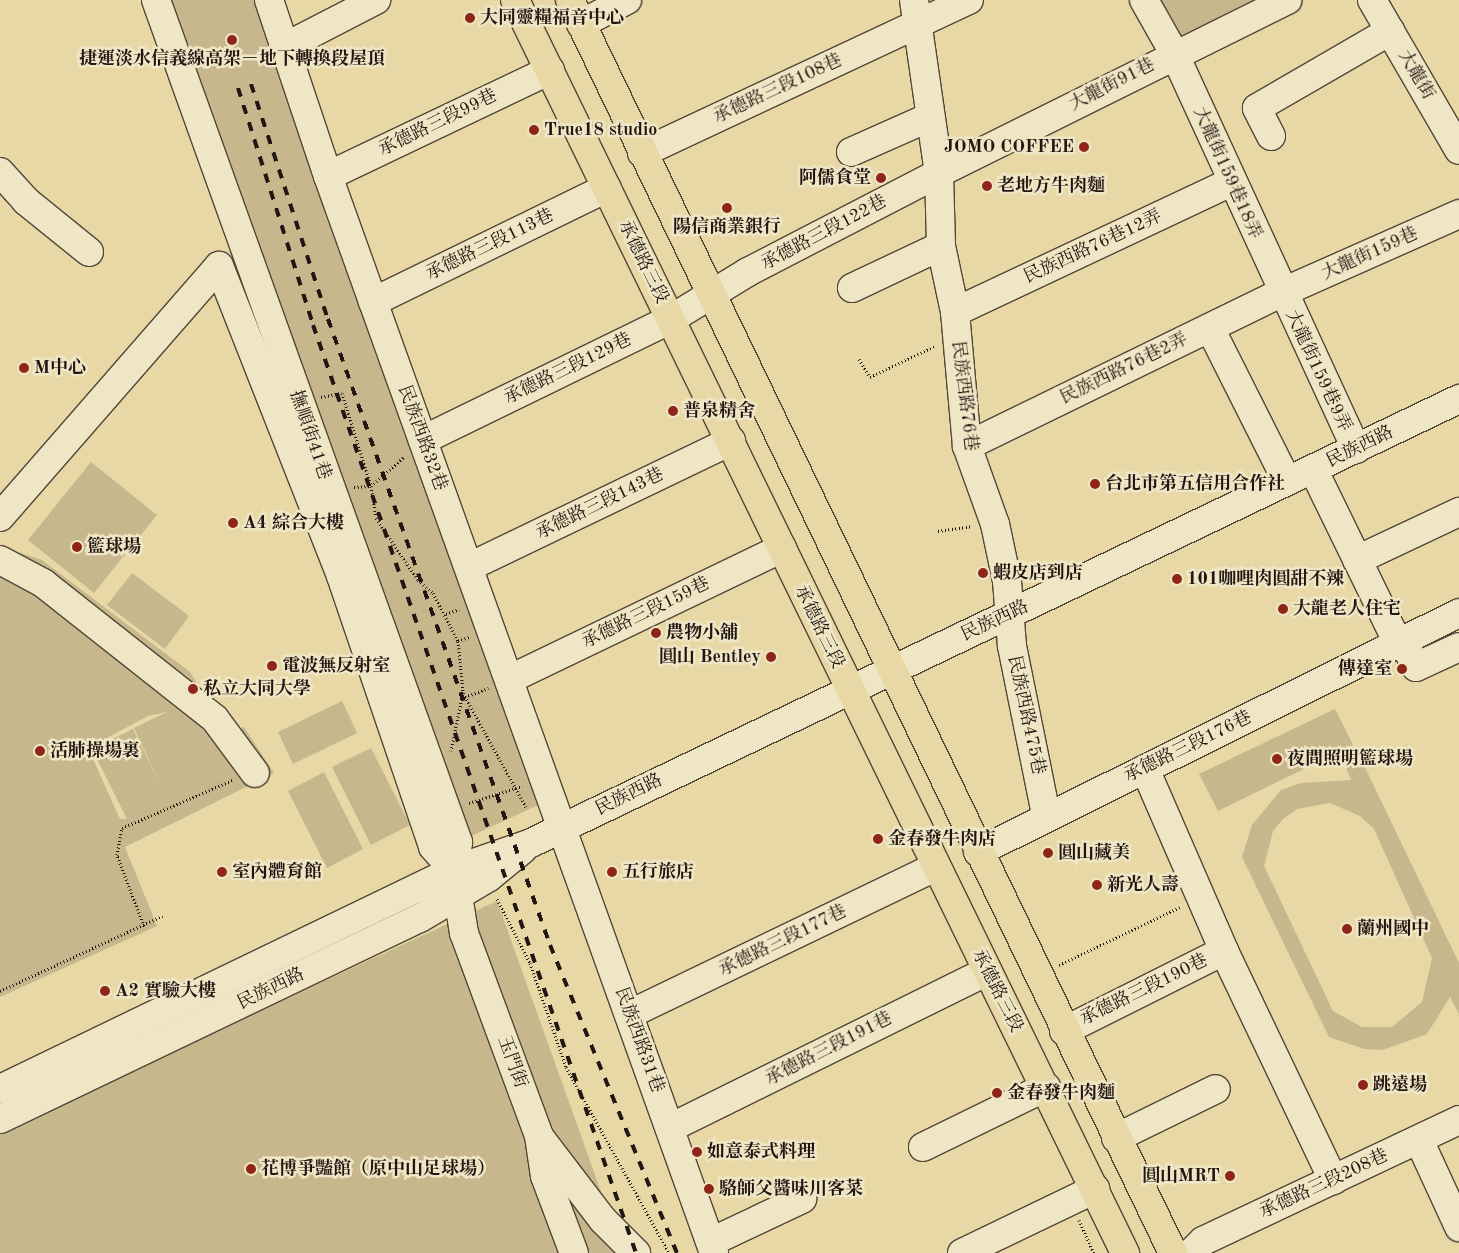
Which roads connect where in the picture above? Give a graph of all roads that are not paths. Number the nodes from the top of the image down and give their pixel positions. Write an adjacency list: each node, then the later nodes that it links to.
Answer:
1 (156, 0): 64 (street, 撫順街41巷)
2 (269, 0): 14 (street, 民族西路32巷)
3 (376, 0): 14 (street)
4 (515, 0): 16 (main road, 承德路三段)
5 (570, 0): 12 (main road)
6 (628, 0): 12 (street)
7 (968, 0): 11 (street, 承德路三段108巷)
8 (1144, 0): 15 (street, 大龍街159巷18弄)
9 (1287, 0): 15 (street, 大龍街91巷)
10 (1372, 0): 13 (street, 大龍街)
11 (914, 13): 17 (street, 民族西路76巷); 20 (street, 承德路三段108巷)
12 (581, 24): 20 (main road)
13 (1390, 31): 18 (street); 19 (street, 大龍街)
14 (283, 48): 24 (street, 民族西路32巷)
15 (1174, 53): 23 (street, 大龍街91巷); 25 (street, 大龍街159巷18弄)
16 (550, 70): 24 (street, 承德路三段99巷); 26 (main road, 承德路三段)
17 (930, 117): 21 (street); 23 (street, 民族西路76巷)
18 (1271, 136)
19 (1458, 144)
20 (642, 152): 31 (main road)
21 (850, 152)
22 (0, 172): 29 (street)
23 (939, 173): 28 (street, 民族西路76巷); 31 (street, 承德路三段122巷)
24 (328, 176): 33 (street, 民族西路32巷)
25 (1231, 182): 32 (street, 大龍街159巷18弄); 35 (street, 民族西路76巷12弄)
26 (607, 188): 33 (street, 承德路三段113巷); 34 (main road, 承德路三段)
27 (1459, 214): 32 (street, 大龍街159巷)
28 (941, 246): 30 (street); 35 (street, 民族西路76巷)
29 (89, 252)
30 (852, 288)
31 (710, 293): 34 (street, 承德路三段129巷); 54 (main road)
32 (1281, 293): 36 (street, 民族西路76巷2弄); 41 (street, 大龍街159巷9弄)
33 (374, 302): 39 (street, 民族西路32巷)
34 (671, 319): 38 (main road, 承德路三段); 39 (street, 承德路三段129巷)
35 (956, 324): 40 (street, 民族西路76巷)
36 (1210, 328): 40 (street, 民族西路76巷2弄); 43 (street)
37 (1459, 399): 41 (street, 民族西路)
38 (730, 441): 46 (main road, 承德路三段); 49 (street, 承德路三段143巷)
39 (416, 446): 49 (street, 民族西路32巷)
40 (967, 446): 51 (street, 民族西路76巷)
41 (1356, 449): 42 (street, 民族西路)
42 (1313, 469): 43 (street, 民族西路); 48 (street)
43 (1288, 482): 51 (street, 民族西路)
44 (1459, 512): 48 (street)
45 (0, 517): 64 (street)
46 (782, 548): 55 (street, 承德路三段159巷); 56 (main road, 承德路三段)
47 (0, 560): 58 (street)
48 (1357, 560): 52 (street)
49 (469, 567): 55 (street, 民族西路32巷)
50 (1459, 613): 52 (street, 承德路三段176巷)
51 (1010, 614): 54 (street, 民族西路); 59 (street, 民族西路475巷)
52 (1400, 642): 53 (street); 57 (street, 承德路三段176巷)
53 (1459, 647)
54 (892, 669): 56 (street, 民族西路); 62 (main road)
55 (502, 682): 60 (street, 民族西路32巷)
56 (848, 688): 60 (street, 民族西路); 63 (main road, 承德路三段)
57 (1145, 769): 59 (street, 承德路三段176巷); 66 (street)
58 (255, 773)
59 (1046, 815): 62 (street, 承德路三段176巷)
60 (562, 827): 61 (street, 民族西路); 68 (street, 民族西路31巷)
61 (531, 843): 64 (street, 民族西路); 65 (street, 民族西路)
62 (978, 852): 69 (main road)
63 (935, 867): 67 (main road, 承德路三段); 68 (street, 承德路三段177巷)
64 (454, 870): 65 (street, 玉門街); 72 (street, 民族西路)
65 (456, 898): 73 (street, 民族西路); 76 (street, 玉門街)
66 (1224, 951): 69 (street, 承德路三段190巷); 80 (street)
67 (987, 971): 70 (main road, 承德路三段); 75 (street, 承德路三段191巷)
68 (630, 1014): 75 (street, 民族西路31巷)
69 (1064, 1031): 77 (main road)
70 (1046, 1087): 79 (street); 81 (main road, 承德路三段)
71 (1216, 1089): 77 (street)
72 (0, 1090)
73 (0, 1119)
74 (1459, 1120): 78 (street, 承德路三段208巷)
75 (670, 1128): 84 (street, 民族西路31巷)
76 (539, 1136): 85 (street, 玉門街); 86 (street)
77 (1116, 1138): 89 (main road)
78 (1419, 1140): 80 (street, 承德路三段208巷); 83 (street)
79 (923, 1147)
80 (1333, 1180): 90 (street, 承德路三段208巷)
81 (1095, 1189): 87 (street); 88 (main road, 承德路三段)
82 (802, 1199): 84 (street)
83 (1459, 1227)
84 (713, 1247)
85 (574, 1253)
86 (636, 1253)
87 (962, 1253)
88 (1125, 1253)
89 (1173, 1253)
90 (1191, 1253)

